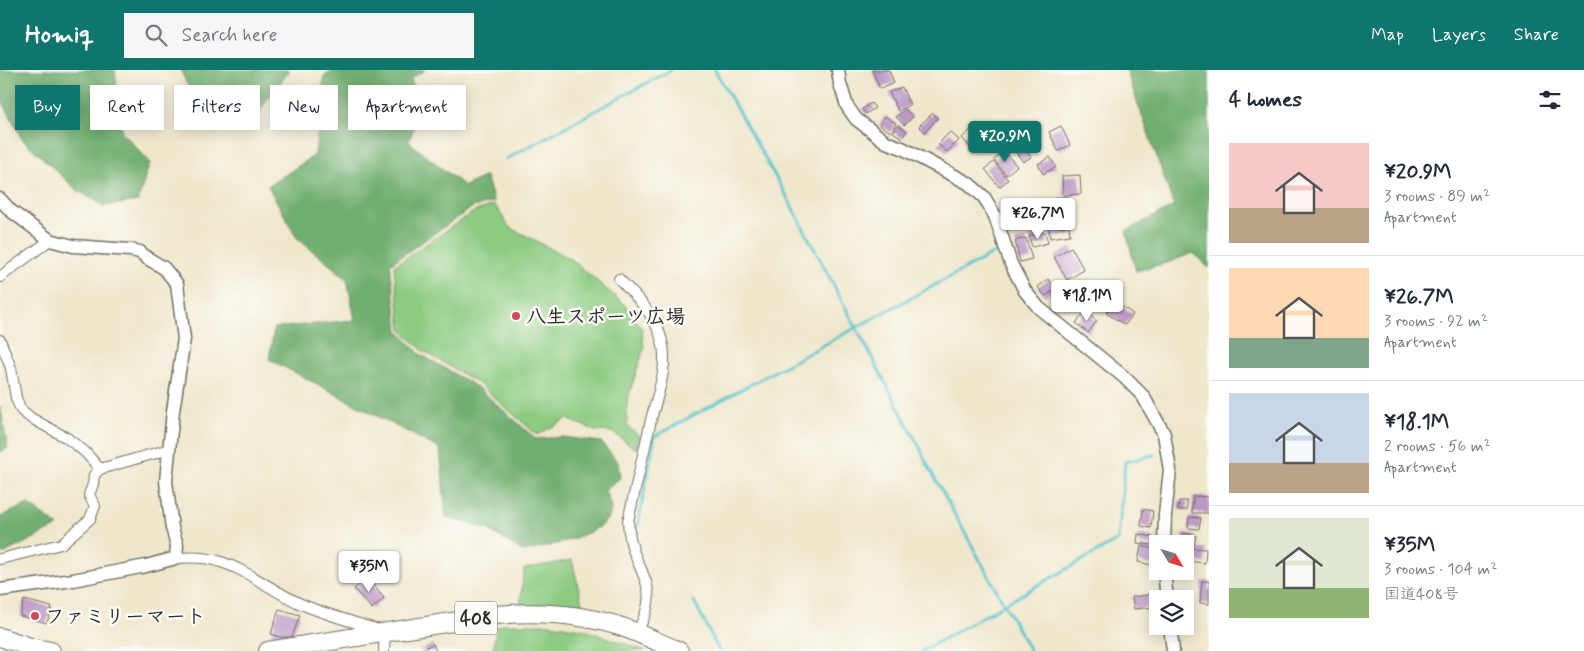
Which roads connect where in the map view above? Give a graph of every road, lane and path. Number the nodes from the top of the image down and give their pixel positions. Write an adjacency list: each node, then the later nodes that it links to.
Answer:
1 (838, 70): 9 (street)
2 (0, 199): 3 (street)
3 (50, 240): 4 (street); 7 (street)
4 (0, 277)
5 (619, 279): 14 (street)
6 (0, 340): 8 (street)
7 (170, 449): 8 (street); 10 (street)
8 (100, 469): 11 (street)
9 (1164, 535)
10 (176, 558): 12 (street); 13 (street)
11 (0, 559)
12 (0, 590)
13 (385, 632): 14 (highway, 408); 19 (highway, 408); 20 (street)
14 (637, 633): 17 (highway, 408)
15 (1171, 635): 21 (street)
16 (0, 637): 18 (highway)
17 (675, 650)
18 (51, 651)
19 (268, 651)
20 (384, 651)
21 (1173, 651)

